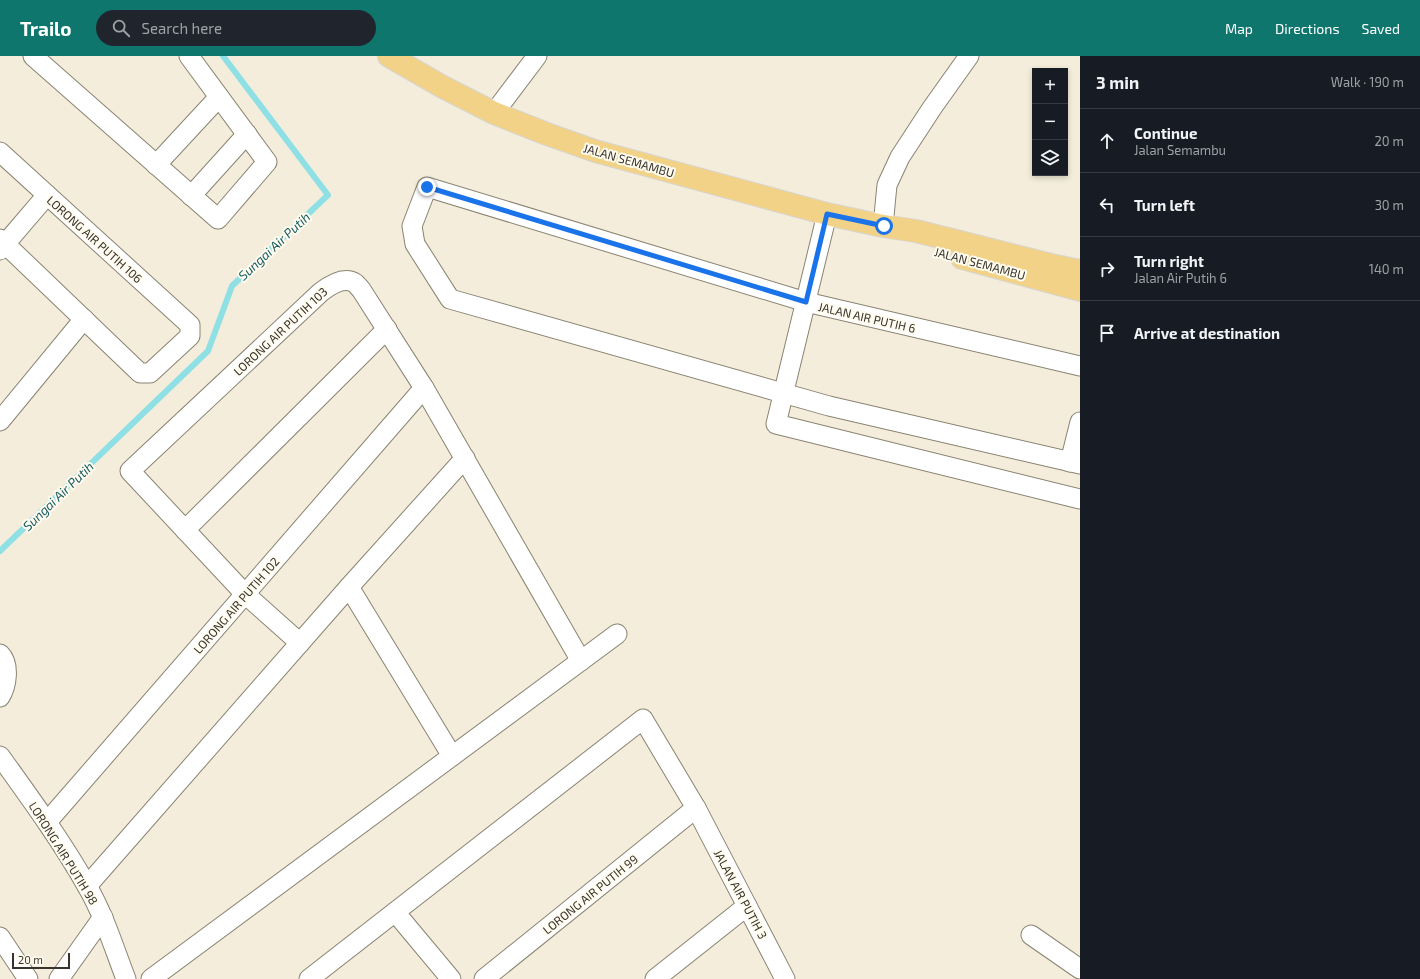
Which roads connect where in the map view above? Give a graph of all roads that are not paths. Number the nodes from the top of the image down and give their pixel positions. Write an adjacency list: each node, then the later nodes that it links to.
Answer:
1 (33, 56): 10 (street)
2 (189, 56): 6 (street)
3 (389, 56): 7 (main road, JALAN SEMAMBU)
4 (537, 56): 7 (street)
5 (969, 56): 14 (street)
6 (219, 97): 8 (street); 10 (street)
7 (494, 113): 13 (main road, JALAN SEMAMBU)
8 (247, 134): 12 (street); 12 (street)
9 (0, 152): 11 (street, LORONG AIR PUTIH 106)
10 (156, 165): 12 (street)
11 (47, 195): 15 (street); 21 (street, LORONG AIR PUTIH 106)
12 (191, 196)
13 (827, 214): 14 (main road, JALAN SEMAMBU); 20 (street)
14 (884, 226): 17 (main road, JALAN SEMAMBU); 19 (main road, JALAN SEMAMBU)
15 (2, 244): 21 (street)
16 (1080, 264): 17 (main road)
17 (1051, 265): 18 (main road, JALAN SEMAMBU)
18 (1080, 271)
19 (1080, 290)
20 (806, 302): 23 (street, JALAN AIR PUTIH 6); 25 (street); 25 (street, JALAN AIR PUTIH 6)
21 (84, 319): 26 (street)
22 (386, 329): 24 (street, LORONG AIR PUTIH 103); 31 (street); 31 (street, LORONG AIR PUTIH 103)
23 (1080, 366)
24 (424, 388): 28 (street, LORONG AIR PUTIH 103); 33 (street, LORONG AIR PUTIH 102)
25 (783, 393): 29 (street); 30 (street)
26 (0, 421)
27 (1080, 422): 29 (street)
28 (465, 458): 32 (street); 37 (street, LORONG AIR PUTIH 103)
29 (1075, 463)
30 (1080, 499)
31 (185, 530): 33 (street)
32 (349, 587): 35 (street); 40 (street)
33 (245, 594): 35 (street); 42 (street, LORONG AIR PUTIH 102)
34 (617, 634): 37 (street)
35 (300, 643): 43 (street)
36 (0, 654): 38 (street)
37 (581, 661): 40 (street)
38 (0, 697)
39 (0, 756): 42 (street, LORONG AIR PUTIH 98)
40 (452, 756): 53 (street)
41 (696, 808): 44 (street, JALAN AIR PUTIH 3); 45 (street, JALAN AIR PUTIH 3); 56 (street, LORONG AIR PUTIH 99)
42 (47, 822): 43 (street, LORONG AIR PUTIH 98)
43 (88, 886): 46 (street, LORONG AIR PUTIH 98)
44 (747, 906): 57 (street); 58 (street, JALAN AIR PUTIH 3)
45 (395, 912): 54 (street); 55 (street)
46 (103, 917): 51 (street); 52 (street, LORONG AIR PUTIH 98)
47 (1031, 935): 49 (street)
48 (0, 937): 50 (street)
49 (1080, 969)
50 (28, 979)
51 (59, 979)
52 (126, 979)
53 (151, 979)
54 (309, 979)
55 (451, 979)
56 (484, 979)
57 (655, 979)
58 (785, 979)

